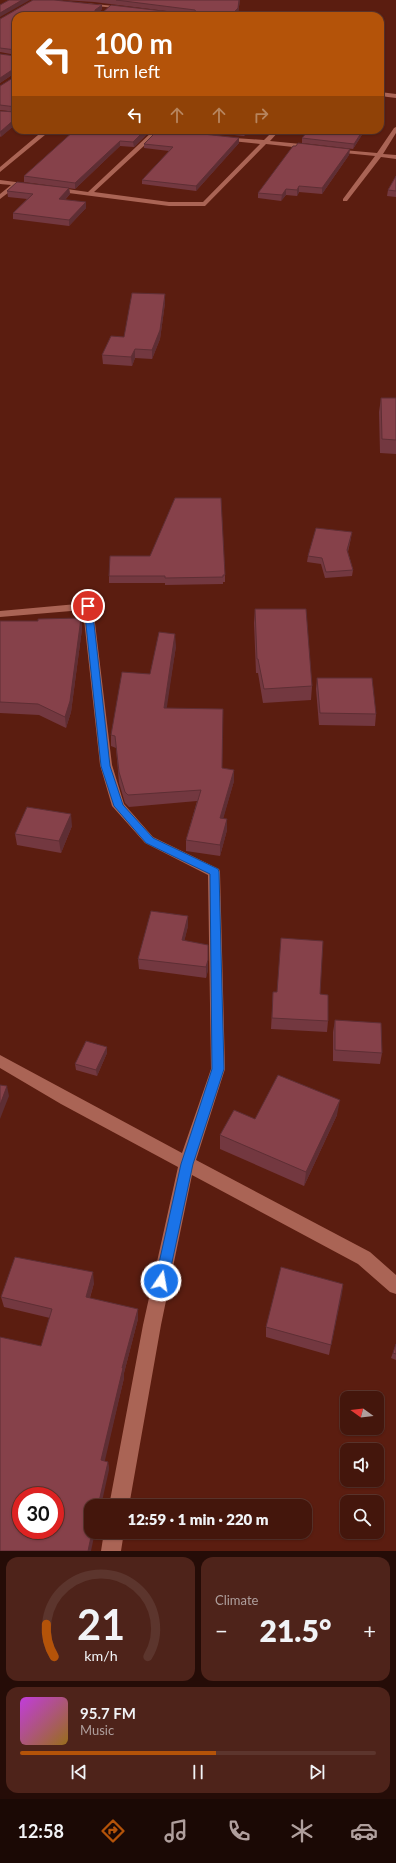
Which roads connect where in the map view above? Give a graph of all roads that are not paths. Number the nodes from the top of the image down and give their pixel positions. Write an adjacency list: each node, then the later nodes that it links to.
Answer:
1 (80, 3): 2 (street)
2 (110, 8): 3 (street); 4 (street)
3 (134, 9)
4 (104, 12)
5 (384, 94): 6 (street)
6 (396, 96)
7 (396, 129): 15 (street)
8 (43, 134): 17 (street)
9 (153, 134): 22 (street)
10 (272, 134): 12 (street)
11 (219, 137): 12 (street)
12 (264, 142): 13 (street); 22 (street)
13 (318, 148)
14 (326, 149): 15 (street)
15 (379, 155): 16 (street); 24 (street)
16 (396, 157)
17 (0, 170)
18 (0, 182): 19 (street)
19 (16, 184): 20 (street); 23 (street)
20 (38, 187)
21 (45, 188): 22 (street)
22 (89, 194)
23 (0, 197)
24 (346, 200)
25 (0, 614): 27 (street)
26 (0, 1061): 27 (street)
27 (187, 1164): 28 (street); 29 (street)
28 (396, 1286)
29 (120, 1499)
30 (113, 1539): 31 (street)
31 (111, 1551)

